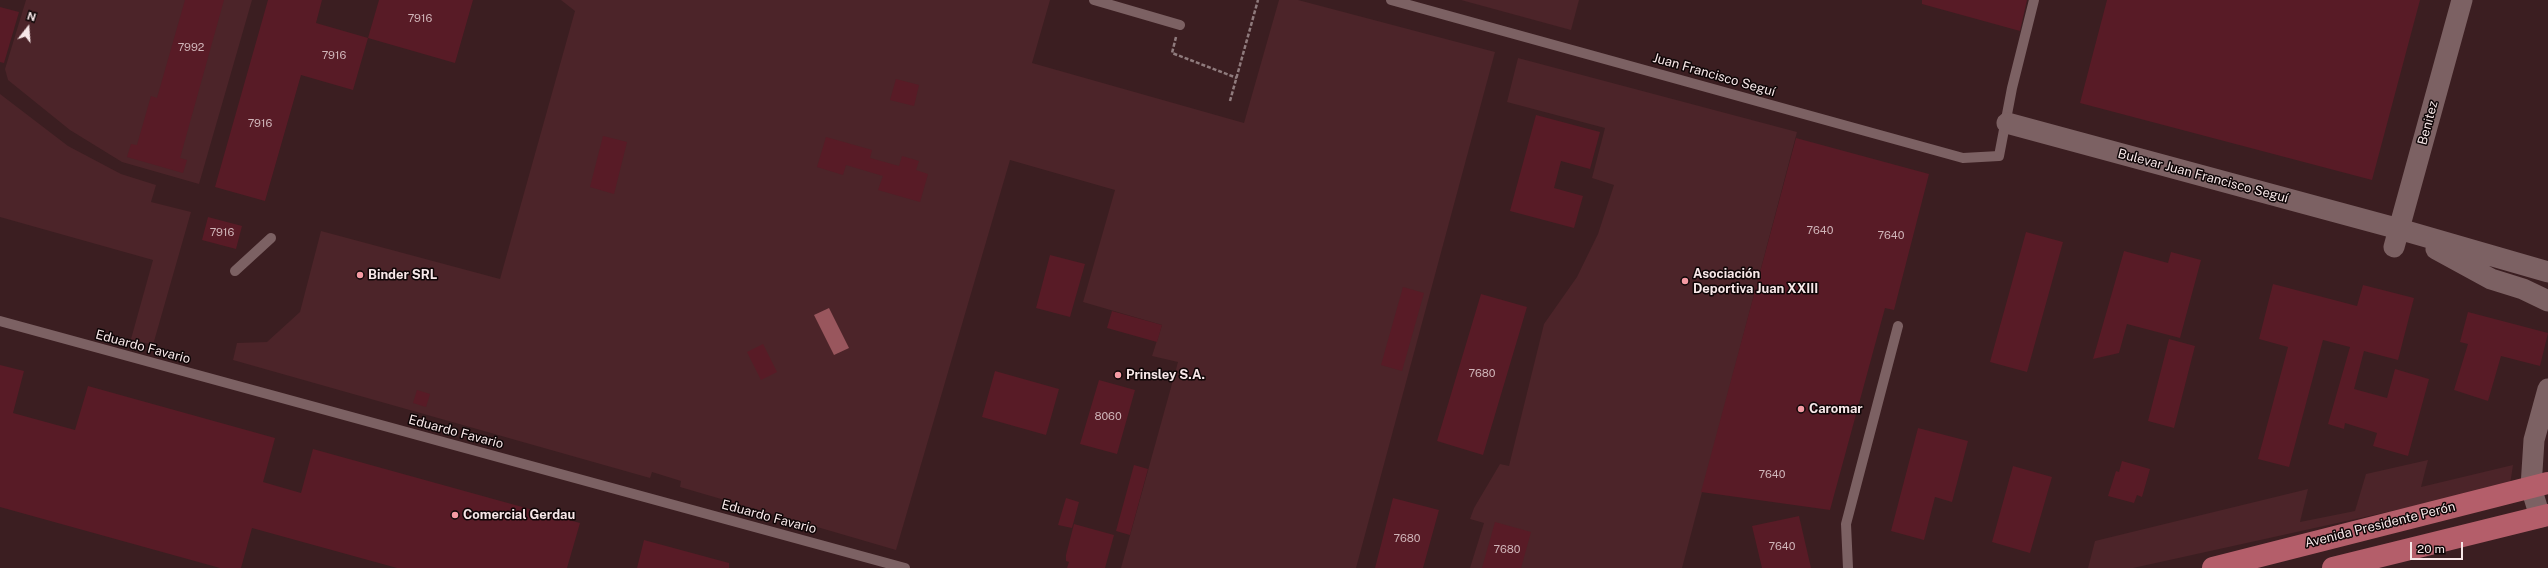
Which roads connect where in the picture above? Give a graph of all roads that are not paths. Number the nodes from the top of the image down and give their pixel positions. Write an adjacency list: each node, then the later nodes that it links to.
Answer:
1 (1094, 0): 5 (lane)
2 (1391, 0): 6 (lane, Juan Francisco Seguí)
3 (2034, 0): 6 (lane)
4 (2462, 0): 8 (street, Benitez)
5 (1180, 25)
6 (2007, 123): 8 (street, Bulevar Juan Francisco Seguí)
7 (271, 238): 9 (lane)
8 (2397, 238): 10 (street, Bulevar Juan Francisco Seguí); 11 (street, Bulevar Juan Francisco Seguí)
9 (235, 271)
10 (2548, 272)
11 (2548, 301)
12 (0, 321): 17 (lane, Eduardo Favario)
13 (1898, 326): 18 (lane)
14 (2548, 389): 15 (street)
15 (2540, 485): 16 (street); 19 (main road, Avenida Presidente Perón)
16 (2544, 516): 20 (main road)
17 (905, 568)
18 (1848, 568)
19 (2213, 568)
20 (2333, 568)

